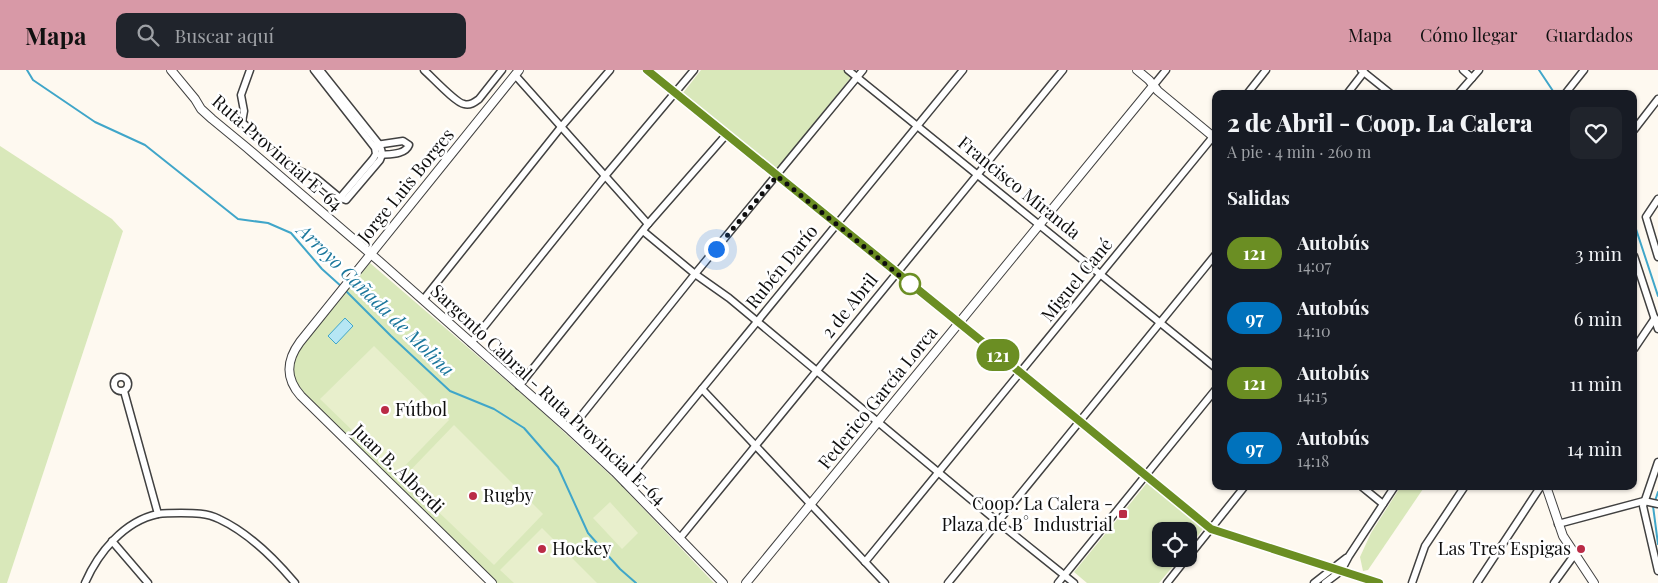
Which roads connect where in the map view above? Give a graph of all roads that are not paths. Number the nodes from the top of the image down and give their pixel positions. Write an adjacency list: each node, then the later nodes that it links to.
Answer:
1 (171, 70): 48 (street, Ruta Provincial E-64)
2 (250, 70): 39 (street)
3 (314, 70): 38 (street)
4 (320, 70): 38 (street)
5 (424, 70): 6 (street)
6 (502, 70)
7 (610, 70): 34 (street)
8 (647, 70): 30 (street)
9 (694, 70): 30 (street)
10 (848, 70): 22 (street, Francisco Miranda)
11 (863, 70): 22 (street)
12 (963, 70): 32 (street, Rubén Darío)
13 (1063, 70): 40 (street, 2 de Abril)
14 (1137, 70): 24 (street)
15 (1166, 70): 24 (street, Federico García Lorca)
16 (1266, 70): 25 (street)
17 (1463, 70): 23 (street)
18 (1479, 70): 23 (street)
19 (1584, 70): 29 (street)
20 (1363, 71): 26 (street); 27 (street)
21 (517, 72): 34 (street); 48 (street, Jorge Luis Borges)
22 (857, 77): 32 (street, Francisco Miranda); 42 (street)
23 (1472, 78): 28 (street)
24 (1153, 86): 36 (street); 46 (street, Federico García Lorca)
25 (1250, 90)
26 (1350, 90)
27 (1386, 90)
28 (1462, 90)
29 (1568, 90)
30 (675, 93): 35 (street); 41 (street)
31 (1658, 99): 33 (street)
32 (917, 126): 40 (street, Francisco Miranda); 44 (street, Rubén Darío)
33 (1637, 126)
34 (561, 127): 41 (street); 55 (street)
35 (726, 134): 42 (street); 45 (street)
36 (1212, 134)
37 (1212, 140): 54 (street, Miguel Cané)
38 (376, 144): 39 (street); 39 (street)
39 (379, 155)
40 (977, 174): 46 (street, Francisco Miranda); 52 (street, 2 de Abril)
41 (605, 176): 45 (street); 61 (street)
42 (777, 176): 44 (street); 53 (street)
43 (1658, 199): 49 (street)
44 (837, 223): 52 (street); 57 (street, Rubén Darío)
45 (648, 224): 47 (street)
46 (1039, 224): 54 (street, Francisco Miranda); 59 (street, Federico García Lorca)
47 (643, 231): 53 (street); 67 (street)
48 (370, 254): 55 (street, Sargento Cabral - Ruta Provincial E-64); 65 (street, Jorge Luis Borges)
49 (1658, 257)
50 (1212, 259): 58 (street)
51 (1637, 265): 56 (street)
52 (896, 272): 59 (street); 64 (street, 2 de Abril)
53 (695, 274): 57 (street); 73 (street)
54 (1100, 274): 58 (street, Francisco Miranda); 66 (street, Miguel Cané)
55 (423, 300): 61 (street, Sargento Cabral - Ruta Provincial E-64)
56 (1654, 318): 60 (street); 62 (street)
57 (757, 322): 64 (street); 68 (street, Rubén Darío)
58 (1160, 323): 63 (street, Francisco Miranda); 72 (street)
59 (958, 324): 66 (street); 71 (street, Federico García Lorca)
60 (1658, 329)
61 (471, 343): 67 (street, Sargento Cabral - Ruta Provincial E-64)
62 (1637, 344)
63 (1212, 365)
64 (816, 371): 71 (street); 74 (street, 2 de Abril)
65 (289, 373): 108 (street, Juan B. Alberdi)
66 (1021, 373): 72 (street); 76 (street, Miguel Cané)
67 (520, 386): 73 (street, Sargento Cabral - Ruta Provincial E-64)
68 (702, 389): 74 (street); 78 (street, Rubén Darío)
69 (124, 391): 89 (street)
70 (1212, 394): 77 (street)
71 (878, 422): 76 (street); 88 (street, Federico García Lorca)
72 (1079, 422): 77 (street); 90 (street)
73 (570, 430): 78 (street, Sargento Cabral - Ruta Provincial E-64)
74 (756, 446): 88 (street); 93 (street, 2 de Abril)
75 (1658, 462): 85 (street)
76 (939, 472): 90 (street); 98 (street, Miguel Cané)
77 (1146, 476): 92 (street); 104 (street)
78 (626, 482): 93 (street, Sargento Cabral - Ruta Provincial E-64)
79 (1242, 490): 92 (street)
80 (1366, 490): 86 (street)
81 (1392, 490): 86 (street)
82 (1462, 490): 120 (street)
83 (1538, 490): 121 (street)
84 (1547, 490): 91 (street)
85 (1647, 501): 87 (street); 91 (street); 102 (street)
86 (1383, 504): 97 (street)
87 (1658, 504)
88 (810, 505): 98 (street); 110 (street, Federico García Lorca)
89 (158, 514): 94 (street); 107 (street)
90 (998, 522): 104 (street); 112 (street)
91 (1558, 524): 96 (street)
92 (1211, 529): 95 (street); 100 (street)
93 (680, 538): 109 (street, Sargento Cabral - Ruta Provincial E-64)
94 (112, 541): 105 (street); 106 (street)
95 (1197, 546)
96 (1575, 554): 122 (street); 123 (street)
97 (1348, 556): 100 (street); 101 (street)
98 (866, 562): 111 (street)
99 (1180, 567): 115 (street)
100 (1334, 568): 101 (street); 116 (street)
101 (1341, 571): 103 (street); 117 (street)
102 (1658, 571)
103 (1351, 574): 118 (street); 119 (street)
104 (1065, 575): 113 (street); 114 (street)
105 (86, 583)
106 (148, 583)
107 (294, 583)
108 (492, 583)
109 (723, 583)
110 (746, 583)
111 (886, 583)
112 (948, 583)
113 (1058, 583)
114 (1074, 583)
115 (1167, 583)
116 (1314, 583)
117 (1325, 583)
118 (1348, 583)
119 (1379, 583)
120 (1412, 583)
121 (1477, 583)
122 (1554, 583)
123 (1594, 583)

